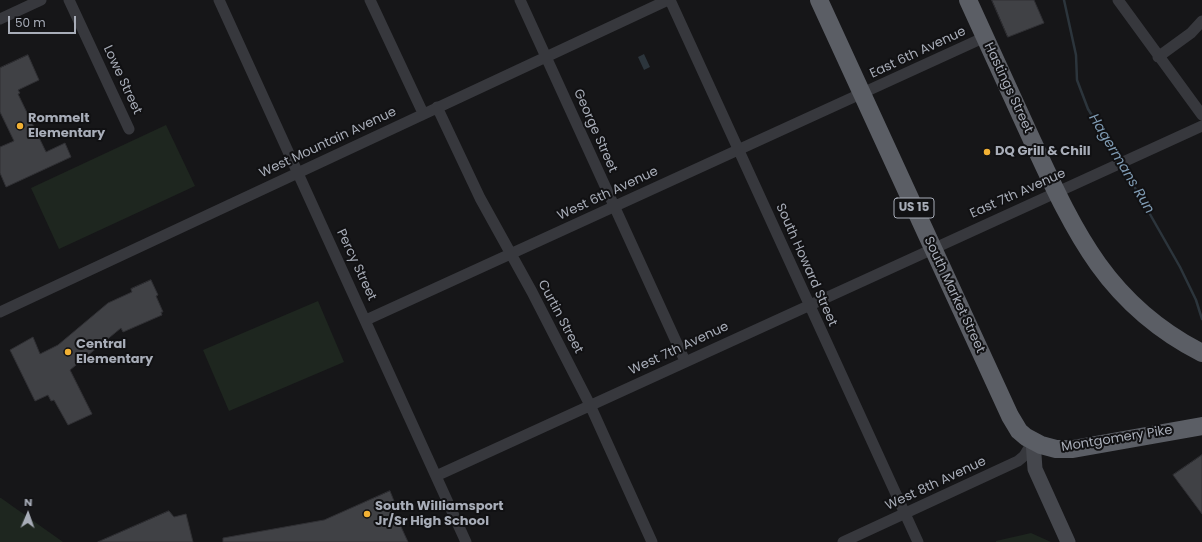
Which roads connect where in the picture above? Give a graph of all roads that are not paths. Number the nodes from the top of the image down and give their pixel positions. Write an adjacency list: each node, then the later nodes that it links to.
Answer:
1 (42, 0): 10 (street)
2 (69, 0): 20 (street, Lowe Street)
3 (219, 0): 22 (street, Percy Street)
4 (370, 0): 17 (street)
5 (520, 0): 14 (street, George Street)
6 (669, 0): 14 (street, West Mountain Avenue); 21 (street, South Howard Street)
7 (819, 0): 15 (highway, South Market Street / US 15)
8 (968, 0): 12 (highway, Hastings Street)
9 (1118, 0): 13 (street)
10 (0, 19)
11 (1202, 21): 13 (street)
12 (985, 37): 15 (street, East 6th Avenue); 23 (highway, Hastings Street)
13 (1158, 57): 18 (street)
14 (546, 58): 16 (street, West Mountain Avenue); 24 (street, George Street)
15 (862, 94): 21 (street, West 6th Avenue); 25 (highway, South Market Street / US 15)
16 (437, 107): 17 (street, West Mountain Avenue); 26 (street, Curtin Street)
17 (423, 113): 22 (street, West Mountain Avenue)
18 (1202, 115)
19 (1202, 126): 23 (street, East 7th Avenue)
20 (129, 129)
21 (738, 150): 24 (street, West 6th Avenue); 27 (street, South Howard Street)
22 (298, 172): 28 (street, West Mountain Avenue); 29 (street, Percy Street)
23 (1056, 192): 25 (street, East 7th Avenue); 30 (highway, Hastings Street)
24 (614, 207): 26 (street, West 6th Avenue); 31 (street, George Street)
25 (932, 248): 27 (street, West 7th Avenue); 34 (highway, South Market Street / US 15)
26 (510, 254): 29 (street, West 6th Avenue); 32 (street, Curtin Street)
27 (809, 304): 31 (street, West 7th Avenue); 36 (street, South Howard Street)
28 (0, 312)
29 (366, 320): 35 (street, Percy Street)
30 (1202, 354)
31 (685, 362): 32 (street, West 7th Avenue)
32 (590, 405): 35 (street, West 7th Avenue); 38 (street, Curtin Street)
33 (1202, 426): 34 (highway, Montgomery Pike / US 15)
34 (1033, 441): 36 (street, West 8th Avenue); 41 (main road)
35 (436, 476): 37 (street, Percy Street)
36 (905, 513): 39 (street, West 8th Avenue); 40 (street, South Howard Street)
37 (466, 542)
38 (652, 542)
39 (843, 542)
40 (918, 542)
41 (1068, 542)

